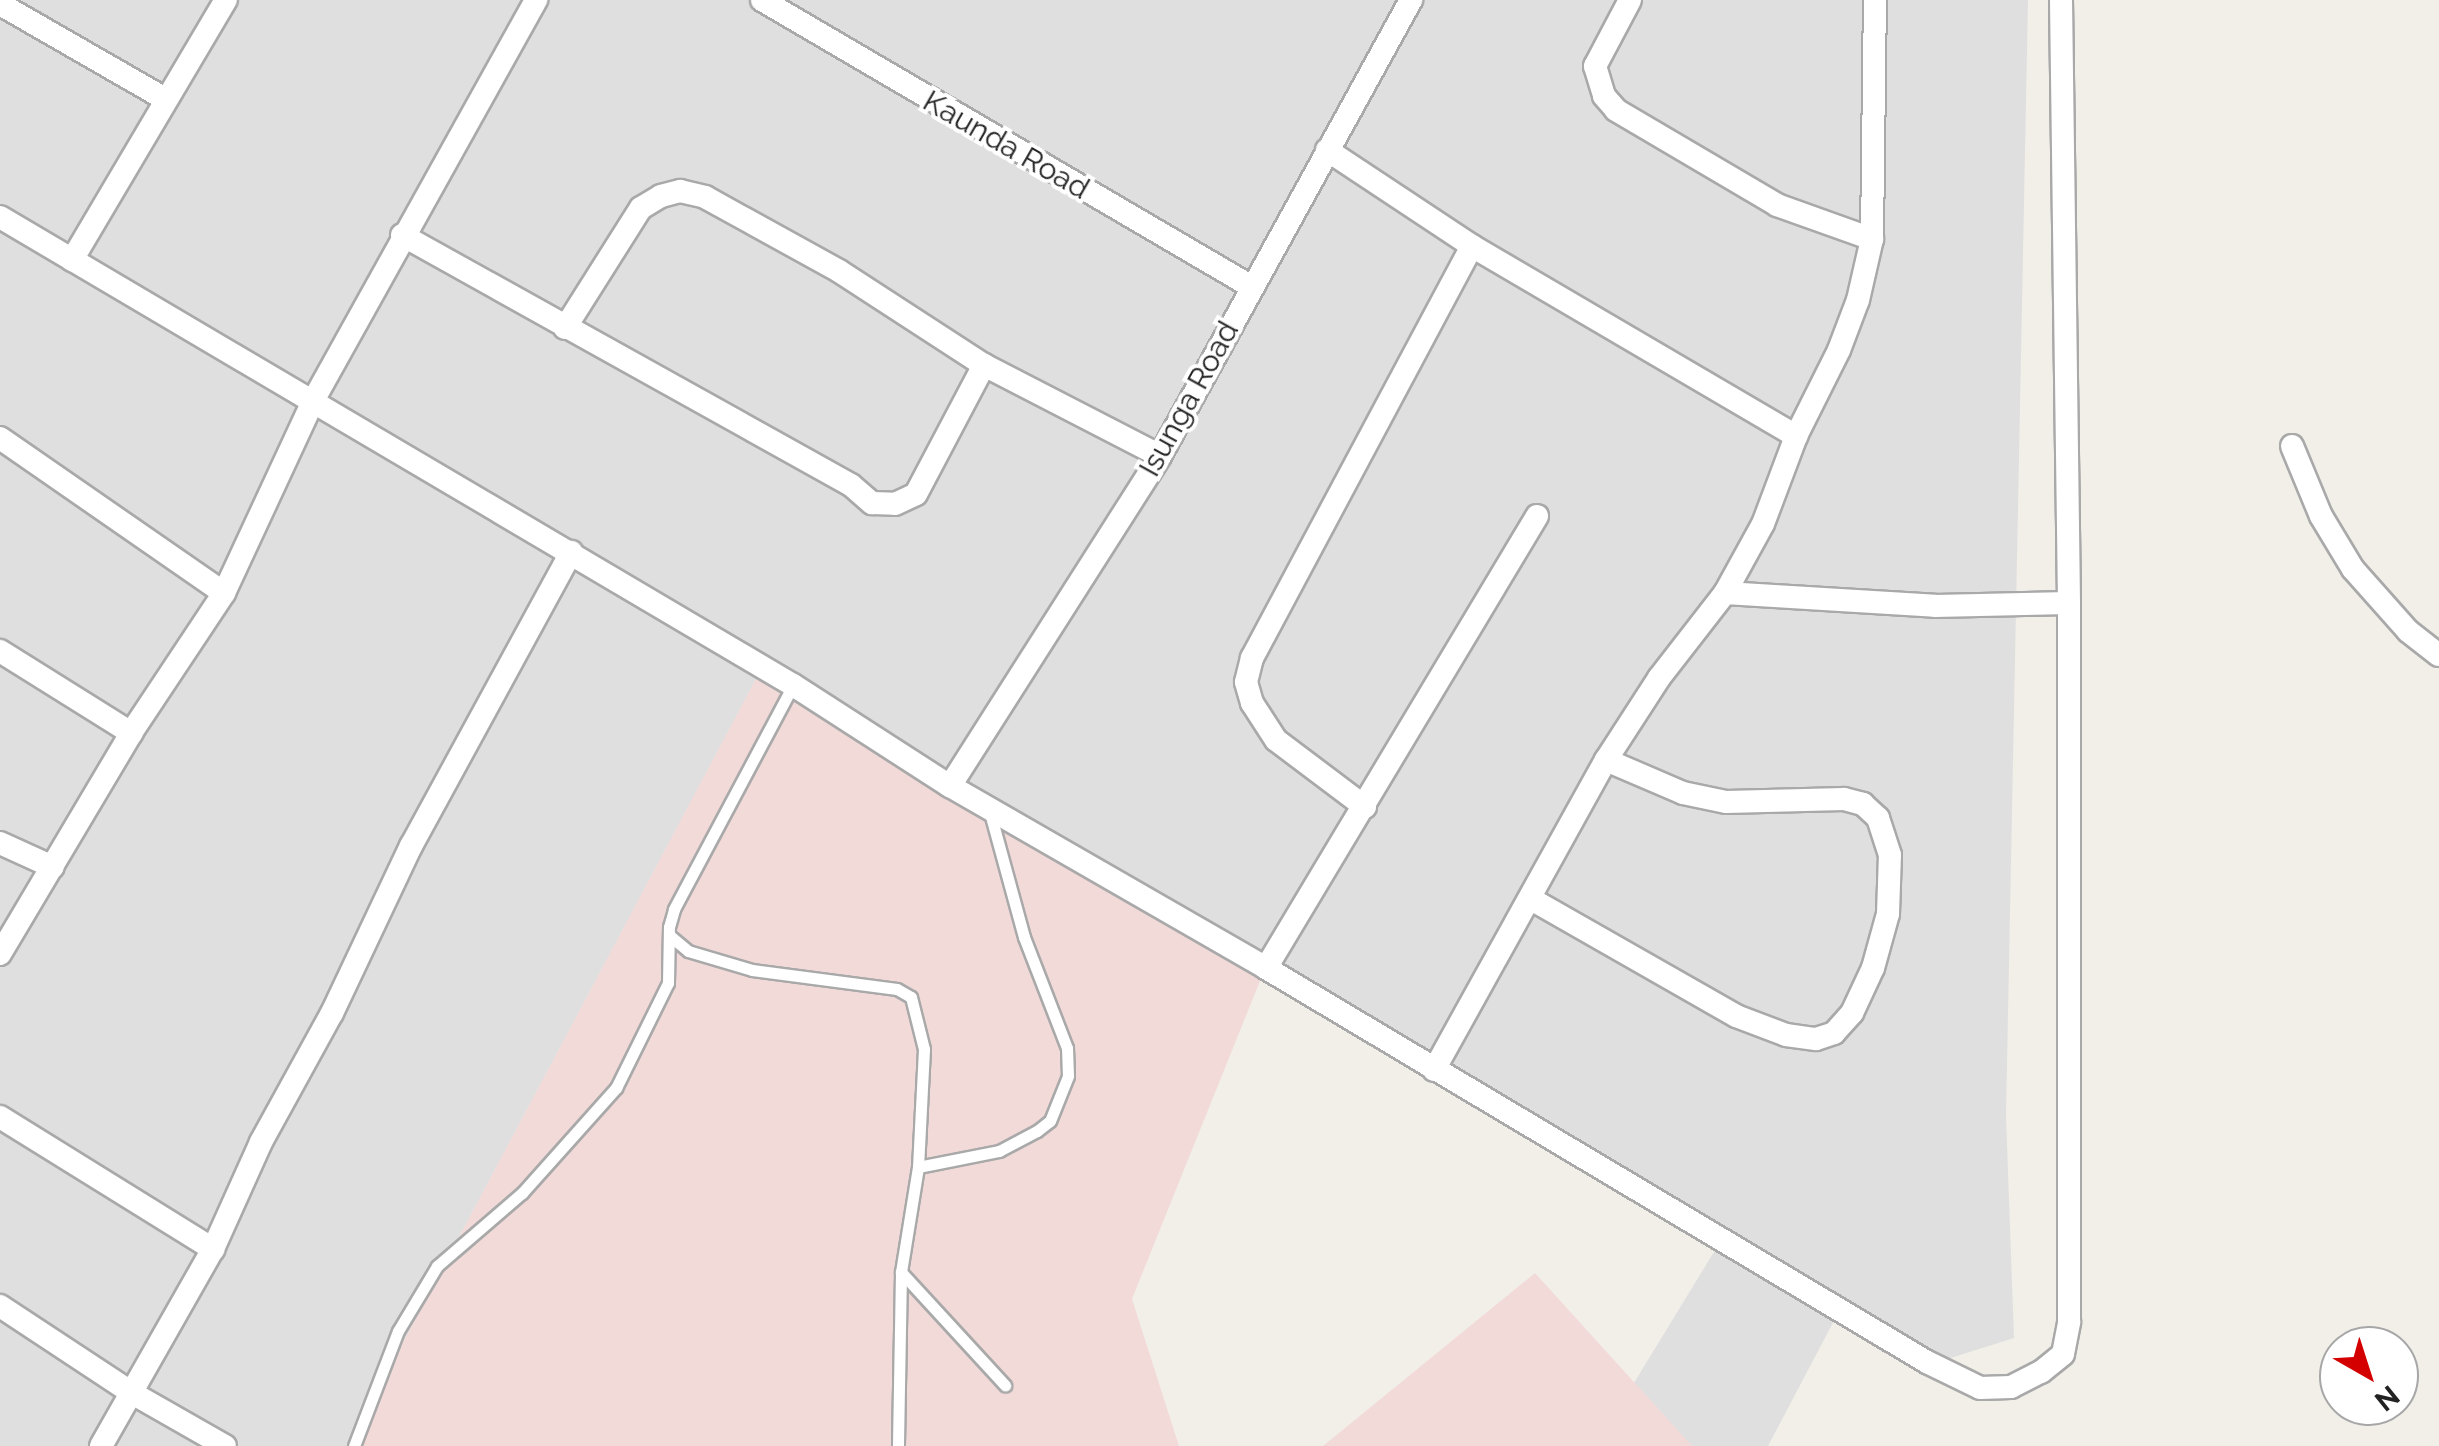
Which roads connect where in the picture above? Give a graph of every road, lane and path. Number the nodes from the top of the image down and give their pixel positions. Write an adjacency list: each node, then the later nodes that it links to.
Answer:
1 (226, 0): 9 (street)
2 (536, 0): 12 (street)
3 (762, 0): 16 (street, Kaunda Road)
4 (1410, 0): 10 (street, Isunga Road)
5 (1630, 0): 13 (street)
6 (1875, 0): 13 (street)
7 (2060, 0): 28 (street)
8 (0, 4): 9 (street)
9 (165, 99): 15 (street)
10 (1327, 150): 14 (street); 16 (street, Isunga Road)
11 (0, 217): 15 (street)
12 (402, 235): 17 (street); 19 (street)
13 (1872, 239): 20 (street)
14 (1472, 246): 20 (street); 35 (street)
15 (72, 260): 19 (street)
16 (1252, 287): 23 (street, Isunga Road)
17 (565, 328): 18 (street); 18 (street)
18 (984, 365): 23 (street)
19 (314, 399): 25 (street); 26 (street)
20 (1796, 436): 27 (street)
21 (0, 438): 26 (street)
22 (2292, 446): 30 (street)
23 (1160, 456): 34 (street, Isunga Road)
24 (1537, 516): 35 (street)
25 (571, 552): 31 (street); 46 (street)
26 (224, 593): 32 (street)
27 (1726, 593): 28 (street); 33 (street)
28 (2069, 603): 43 (street)
29 (0, 650): 32 (street)
30 (2439, 656)
31 (793, 685): 34 (street); 40 (lane)
32 (131, 733): 38 (street)
33 (1606, 760): 39 (street); 39 (street)
34 (950, 786): 36 (street)
35 (1365, 807): 42 (street)
36 (989, 809): 42 (street); 45 (lane)
37 (0, 844): 38 (street)
38 (53, 867): 41 (street)
39 (1531, 899): 43 (street)
40 (670, 935): 45 (lane); 53 (lane)
41 (0, 954)
42 (1266, 968): 43 (street)
43 (1434, 1070)
44 (0, 1117): 46 (street)
45 (918, 1167): 47 (lane)
46 (213, 1249): 50 (street)
47 (902, 1272): 49 (lane); 54 (lane)
48 (0, 1306): 50 (street)
49 (1005, 1384)
50 (132, 1393): 51 (street); 52 (street)
51 (101, 1446)
52 (225, 1446)
53 (354, 1446)
54 (898, 1446)

